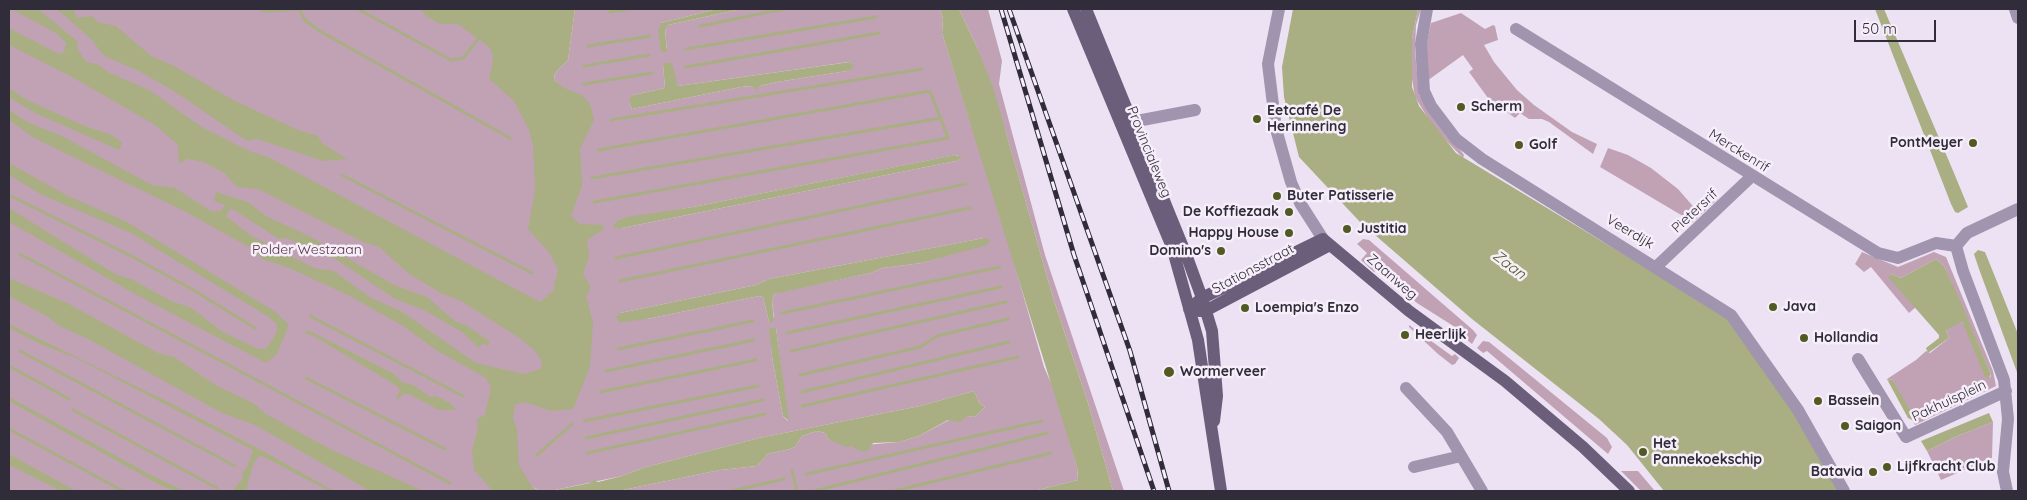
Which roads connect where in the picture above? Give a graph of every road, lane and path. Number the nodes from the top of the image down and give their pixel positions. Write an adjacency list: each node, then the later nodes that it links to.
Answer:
1 (1073, 9): 9 (main road, Provincialeweg)
2 (1086, 9): 9 (main road, Provincialeweg)
3 (1279, 9): 12 (street, Zaanweg)
4 (1427, 9): 14 (street, Veerdijk)
5 (2015, 9): 6 (street)
6 (2018, 18)
7 (1516, 29): 10 (street, Merckenrif)
8 (1195, 110): 9 (street)
9 (1127, 123): 15 (main road, Provincialeweg); 16 (main road, Provincialeweg)
10 (1752, 176): 13 (street, Merckenrif); 14 (street, Pietersrif)
11 (2018, 209): 13 (street)
12 (1327, 242): 15 (main road, Stationsstraat); 17 (main road, Stationsstraat); 26 (main road, Zaanweg)
13 (1956, 246): 20 (street)
14 (1657, 266): 27 (street, Veerdijk)
15 (1202, 298): 16 (main road, Stationsstraat); 17 (main road, Provincialeweg)
16 (1190, 310): 17 (main road, Stationsstraat); 21 (main road, Provincialeweg)
17 (1206, 312): 21 (main road, Provincialeweg)
18 (1858, 359): 20 (street, Pakhuisplein)
19 (1406, 388): 22 (street)
20 (2006, 391): 28 (street)
21 (1213, 429): 24 (main road)
22 (1461, 456): 23 (street); 25 (street)
23 (1414, 467)
24 (1221, 491)
25 (1482, 491)
26 (1629, 491)
27 (1844, 491)
28 (2007, 491)

